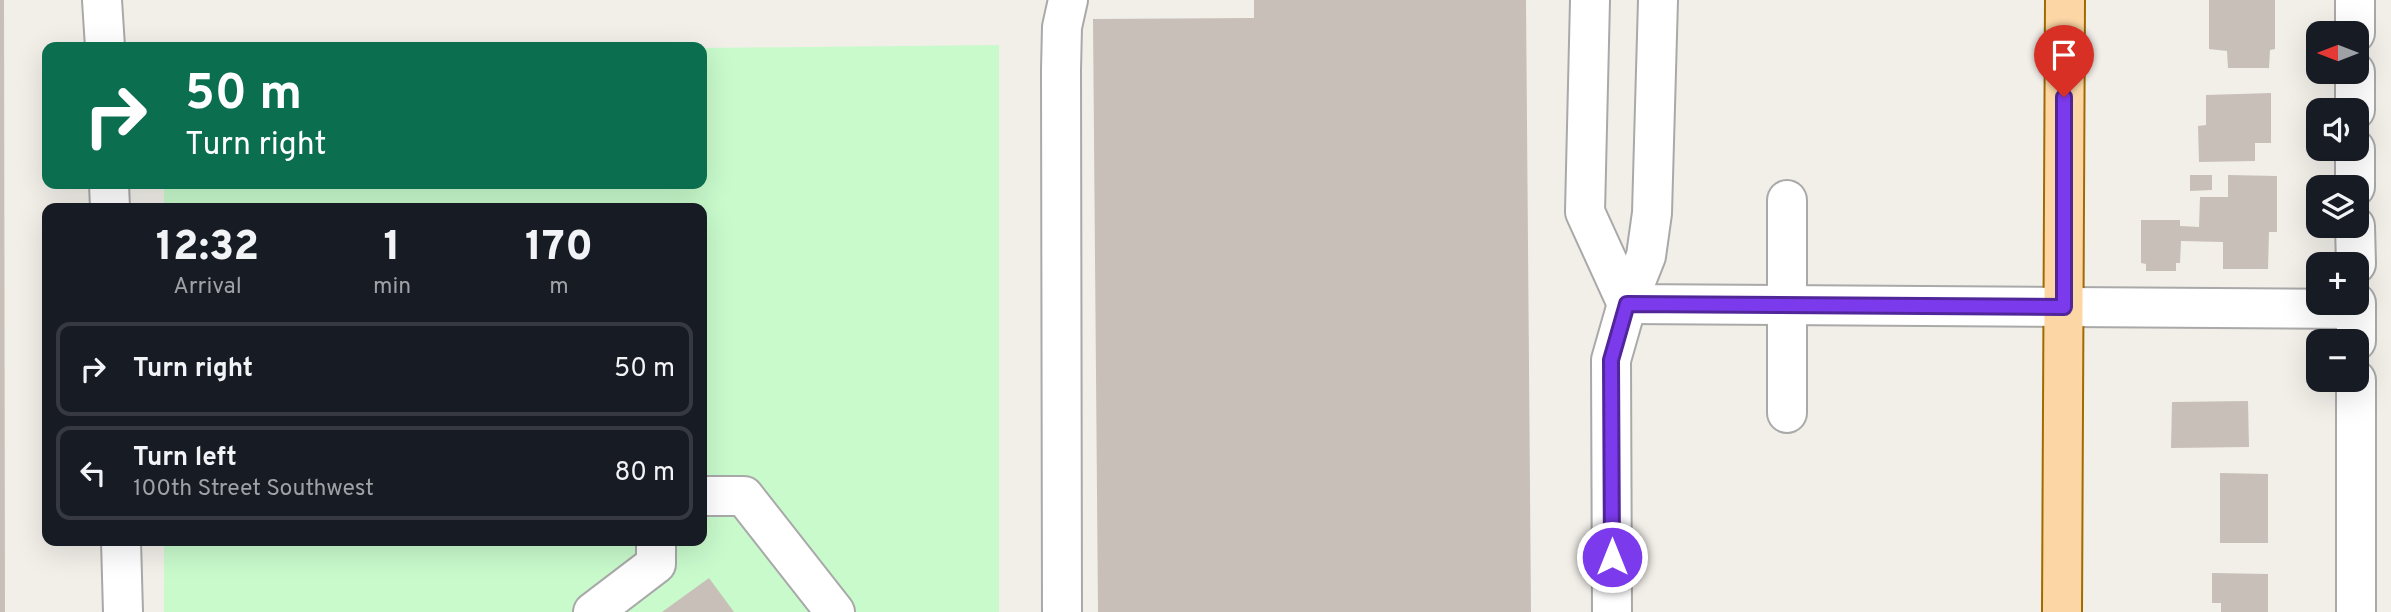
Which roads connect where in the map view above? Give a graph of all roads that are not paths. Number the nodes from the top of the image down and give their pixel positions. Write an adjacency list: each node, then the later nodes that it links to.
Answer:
1 (102, 0): 8 (street)
2 (1068, 0): 22 (street)
3 (1590, 0): 10 (street)
4 (1658, 0): 10 (street)
5 (2065, 0): 12 (main road)
6 (2355, 0): 7 (street)
7 (2355, 21)
8 (105, 42)
9 (1787, 200): 11 (street)
10 (1627, 304): 11 (street); 23 (street)
11 (1787, 306): 12 (street); 15 (street)
12 (2064, 307): 13 (street); 24 (main road)
13 (2356, 318)
14 (2356, 392): 25 (street)
15 (1787, 413)
16 (707, 496): 21 (street)
17 (121, 546): 19 (street)
18 (656, 552): 20 (street)
19 (123, 612)
20 (593, 612)
21 (835, 612)
22 (1062, 612)
23 (1612, 612)
24 (2062, 612)
25 (2356, 612)

